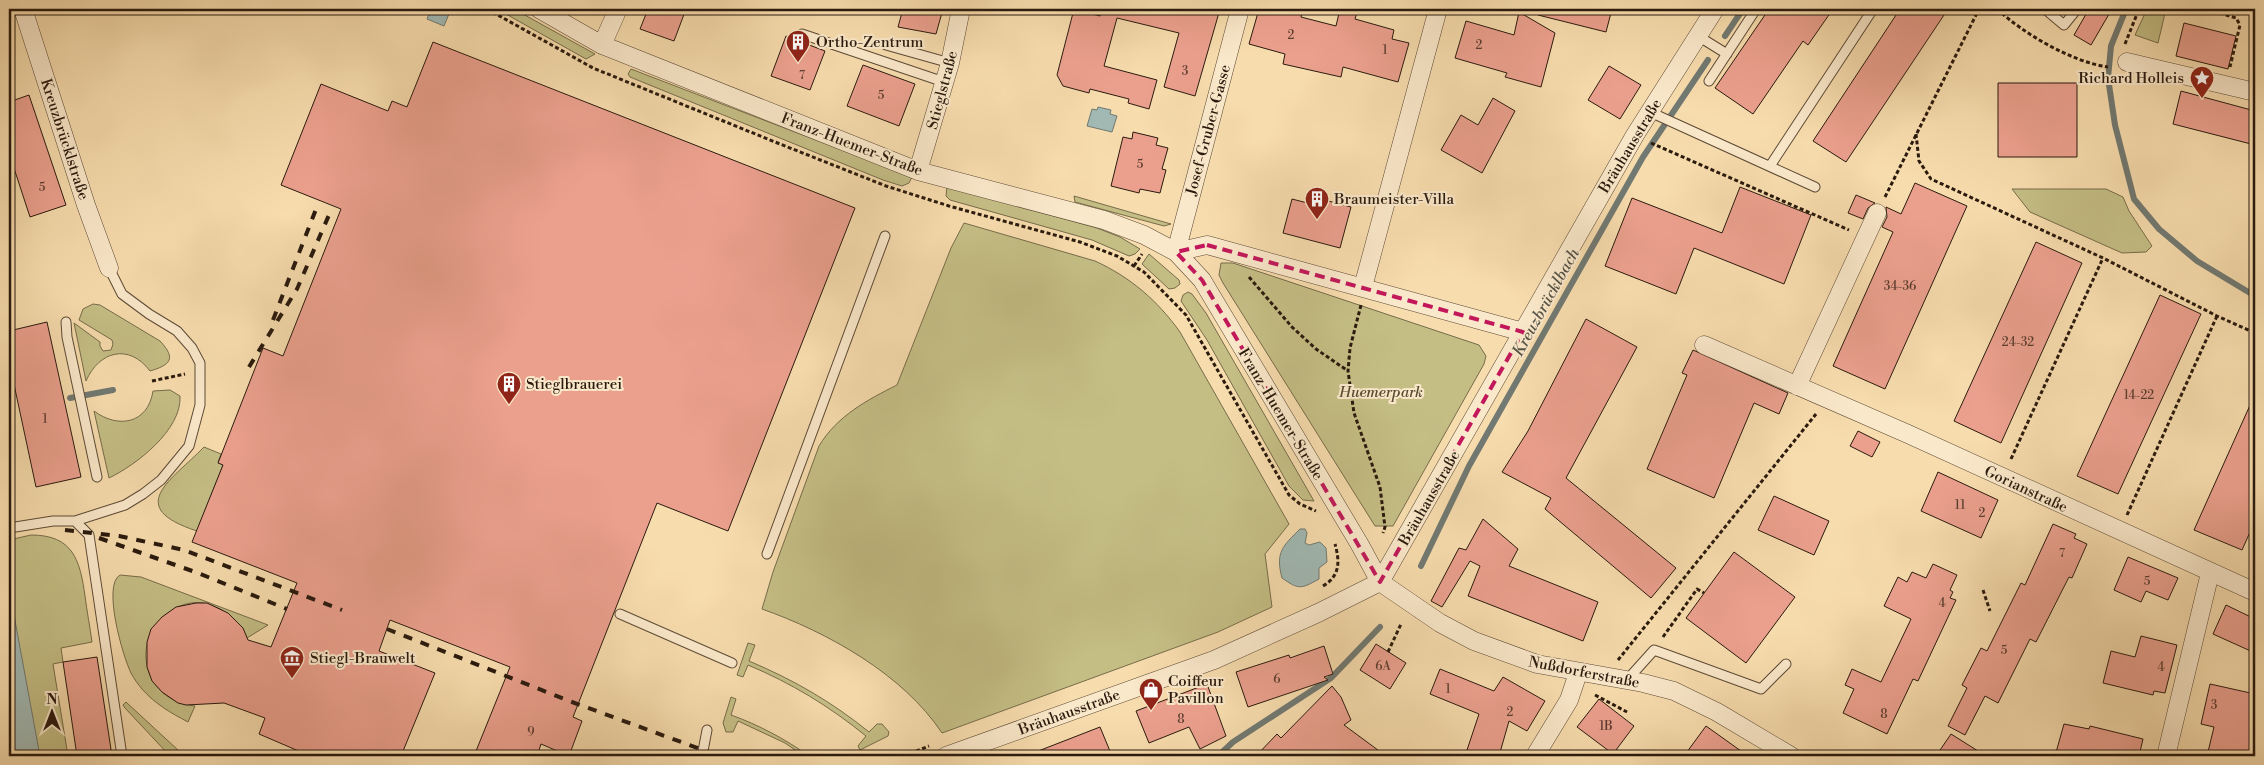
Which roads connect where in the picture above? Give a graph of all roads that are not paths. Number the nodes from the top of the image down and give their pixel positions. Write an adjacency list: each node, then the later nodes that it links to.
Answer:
1 (23, 9): 29 (street, Kreuzbrücklstraße)
2 (539, 9): 14 (street, Franz-Huemer-Straße)
3 (618, 9): 14 (street)
4 (961, 9): 17 (street, Stieglstraße)
5 (1240, 9): 28 (street, Josef-Gruber-Gasse)
6 (1438, 9): 30 (street)
7 (1715, 9): 13 (street, Bräuhausstraße)
8 (1756, 9): 16 (lane)
9 (1873, 9): 23 (lane)
10 (2045, 9): 11 (lane)
11 (2077, 9)
12 (802, 34): 20 (lane)
13 (1698, 36): 16 (lane); 22 (street, Bräuhausstraße)
14 (602, 45): 24 (street, Franz-Huemer-Straße)
15 (886, 45): 17 (lane)
16 (1727, 54): 19 (lane)
17 (950, 62): 20 (street, Stieglstraße)
18 (2127, 62): 21 (street)
19 (1709, 81)
20 (944, 82): 24 (street, Stieglstraße)
21 (2255, 92)
22 (1661, 117): 23 (lane); 32 (street, Bräuhausstraße)
23 (1770, 166): 25 (lane)
24 (918, 171): 28 (street, Franz-Huemer-Straße)
25 (1815, 187)
26 (1877, 213): 34 (street)
27 (885, 236): 38 (lane)
28 (1176, 252): 30 (street); 40 (street, Franz-Huemer-Straße)
29 (109, 268): 36 (lane)
30 (1362, 296): 32 (street)
31 (66, 322): 35 (lane)
32 (1524, 332): 40 (street, Bräuhausstraße)
33 (1704, 346): 34 (street, Gorianstraße)
34 (1797, 386): 39 (street, Gorianstraße)
35 (97, 477)
36 (75, 521): 37 (lane); 49 (lane)
37 (9, 528)
38 (767, 554)
39 (2210, 573): 41 (street, Gorianstraße); 53 (street)
40 (1380, 582): 45 (street, Nußdorferstraße); 50 (street, Bräuhausstraße)
41 (2255, 592)
42 (620, 614): 43 (lane)
43 (732, 663)
44 (1786, 664): 46 (lane)
45 (1578, 673): 46 (street, Nußdorferstraße); 51 (street)
46 (1627, 680): 52 (street, Nußdorferstraße)
47 (706, 730): 48 (lane)
48 (703, 751)
49 (122, 756)
50 (946, 756)
51 (1535, 756)
52 (1791, 756)
53 (2166, 756)

